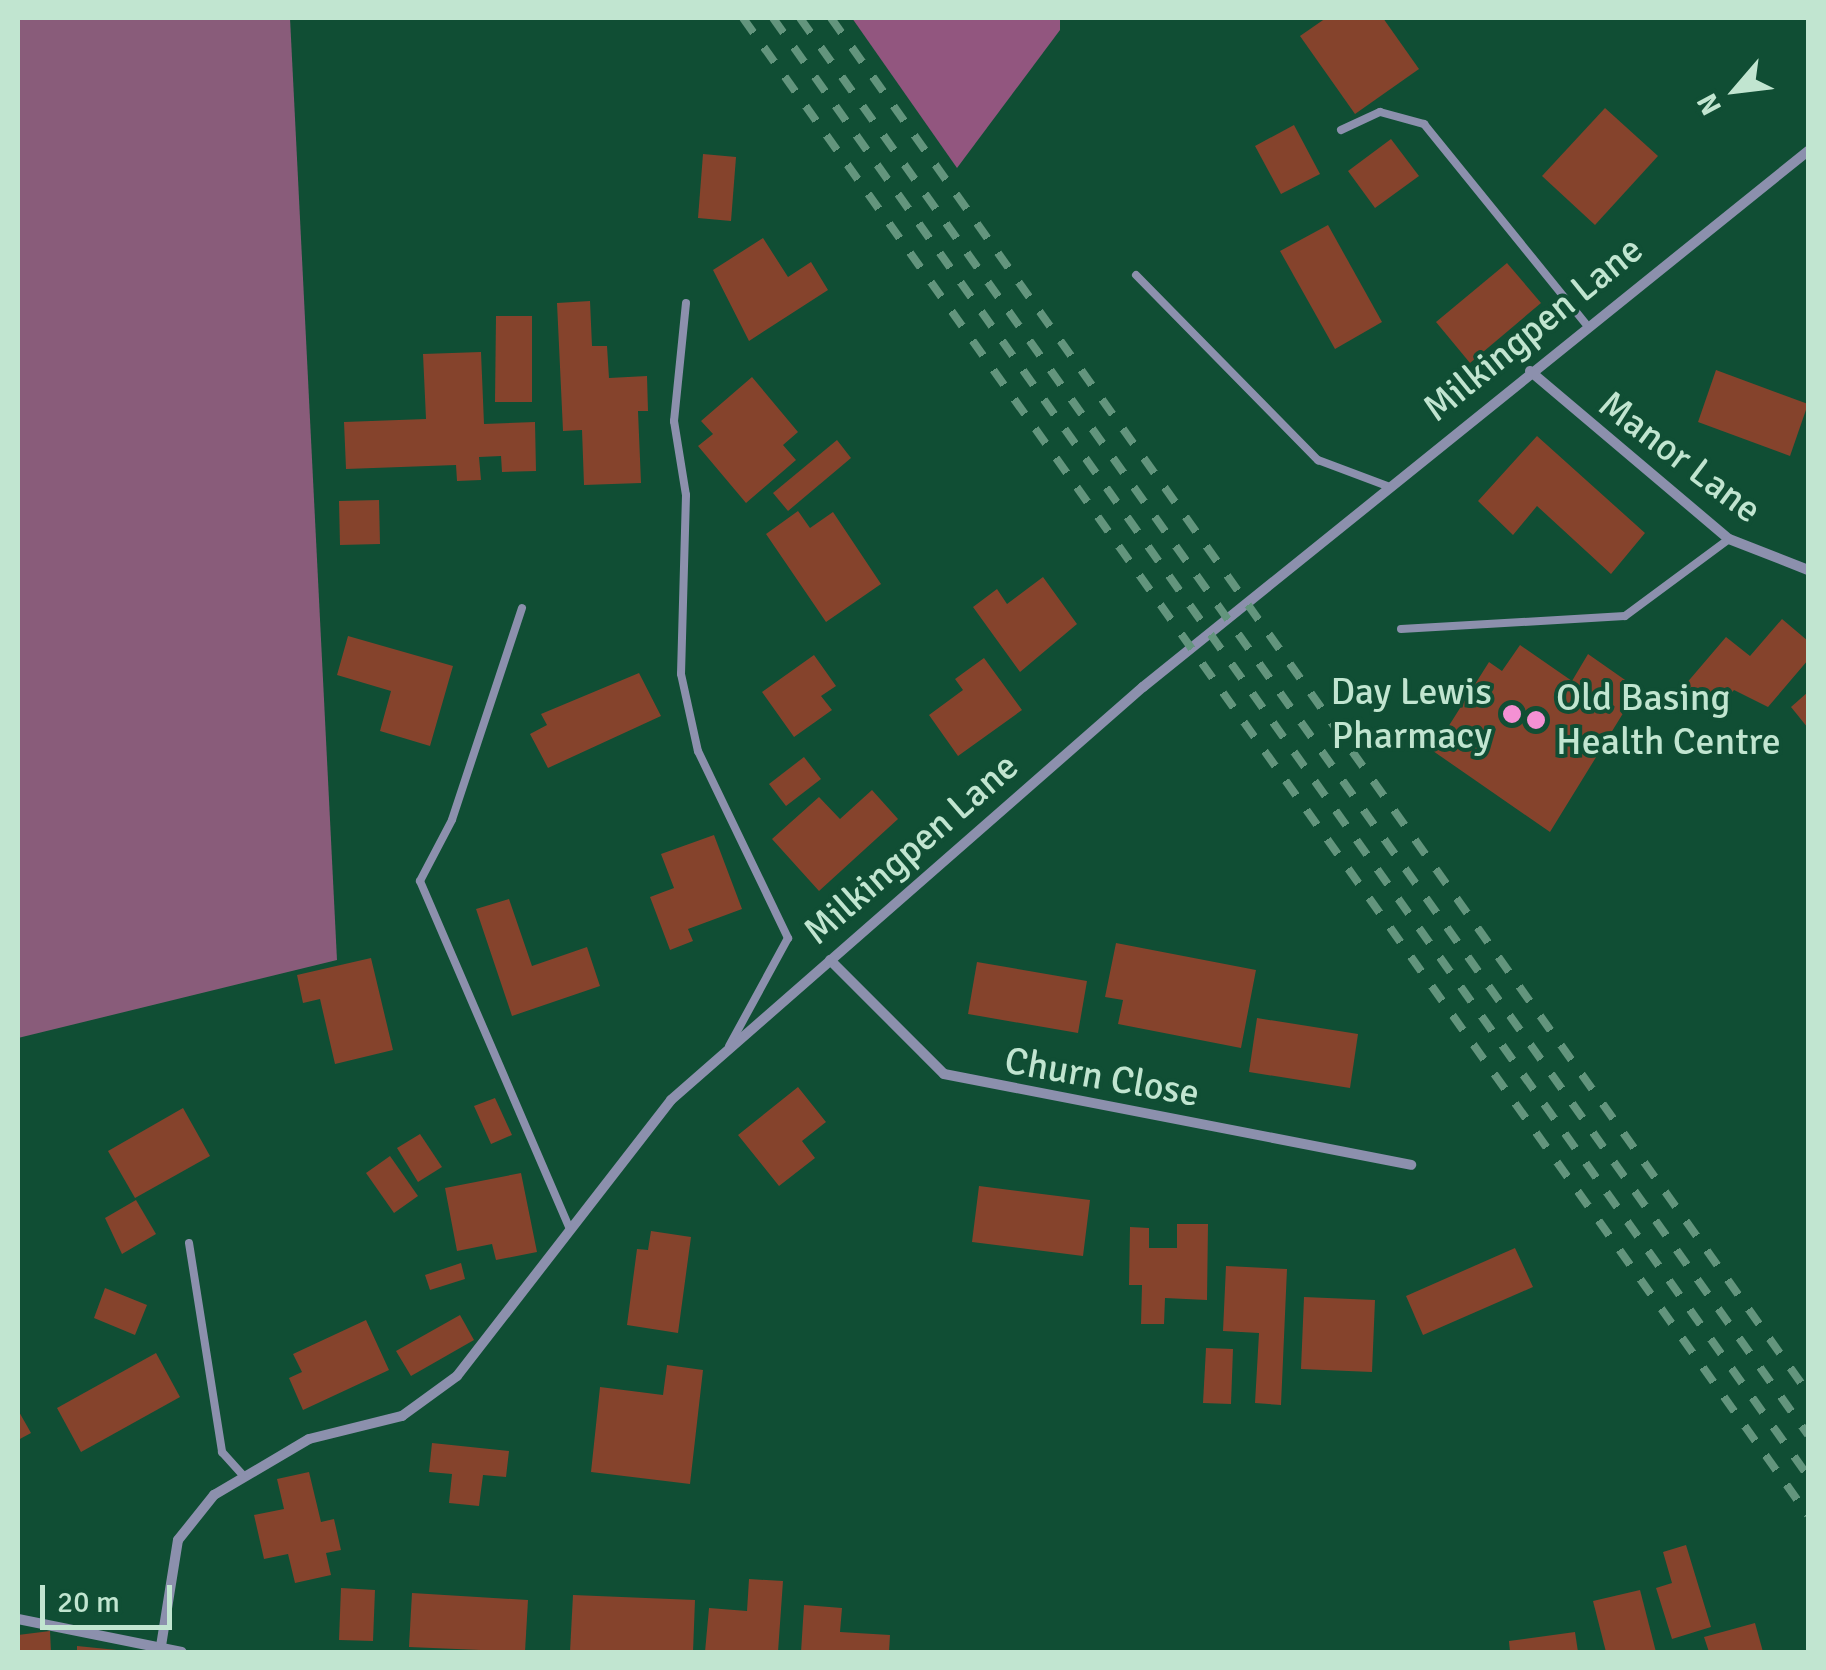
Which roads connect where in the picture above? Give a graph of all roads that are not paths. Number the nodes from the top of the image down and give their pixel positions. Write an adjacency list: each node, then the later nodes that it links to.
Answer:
1 (1342, 130): 5 (lane)
2 (1808, 152): 5 (street, Milkingpen Lane)
3 (1136, 276): 7 (lane)
4 (686, 303): 13 (lane)
5 (1585, 324): 6 (street, Milkingpen Lane)
6 (1530, 371): 7 (street, Milkingpen Lane); 8 (street, Manor Lane)
7 (1387, 486): 12 (street, Milkingpen Lane)
8 (1729, 539): 9 (street, Manor Lane); 11 (lane)
9 (1808, 570)
10 (522, 608): 15 (lane)
11 (1402, 629)
12 (830, 960): 13 (street, Milkingpen Lane); 14 (street, Churn Close)
13 (727, 1050): 15 (street, Milkingpen Lane)
14 (1411, 1165)
15 (570, 1230): 17 (street, Milkingpen Lane)
16 (189, 1243): 17 (lane)
17 (242, 1474): 19 (street, Milkingpen Lane)
18 (18, 1619): 19 (street)
19 (161, 1646): 20 (street)
20 (182, 1652)

